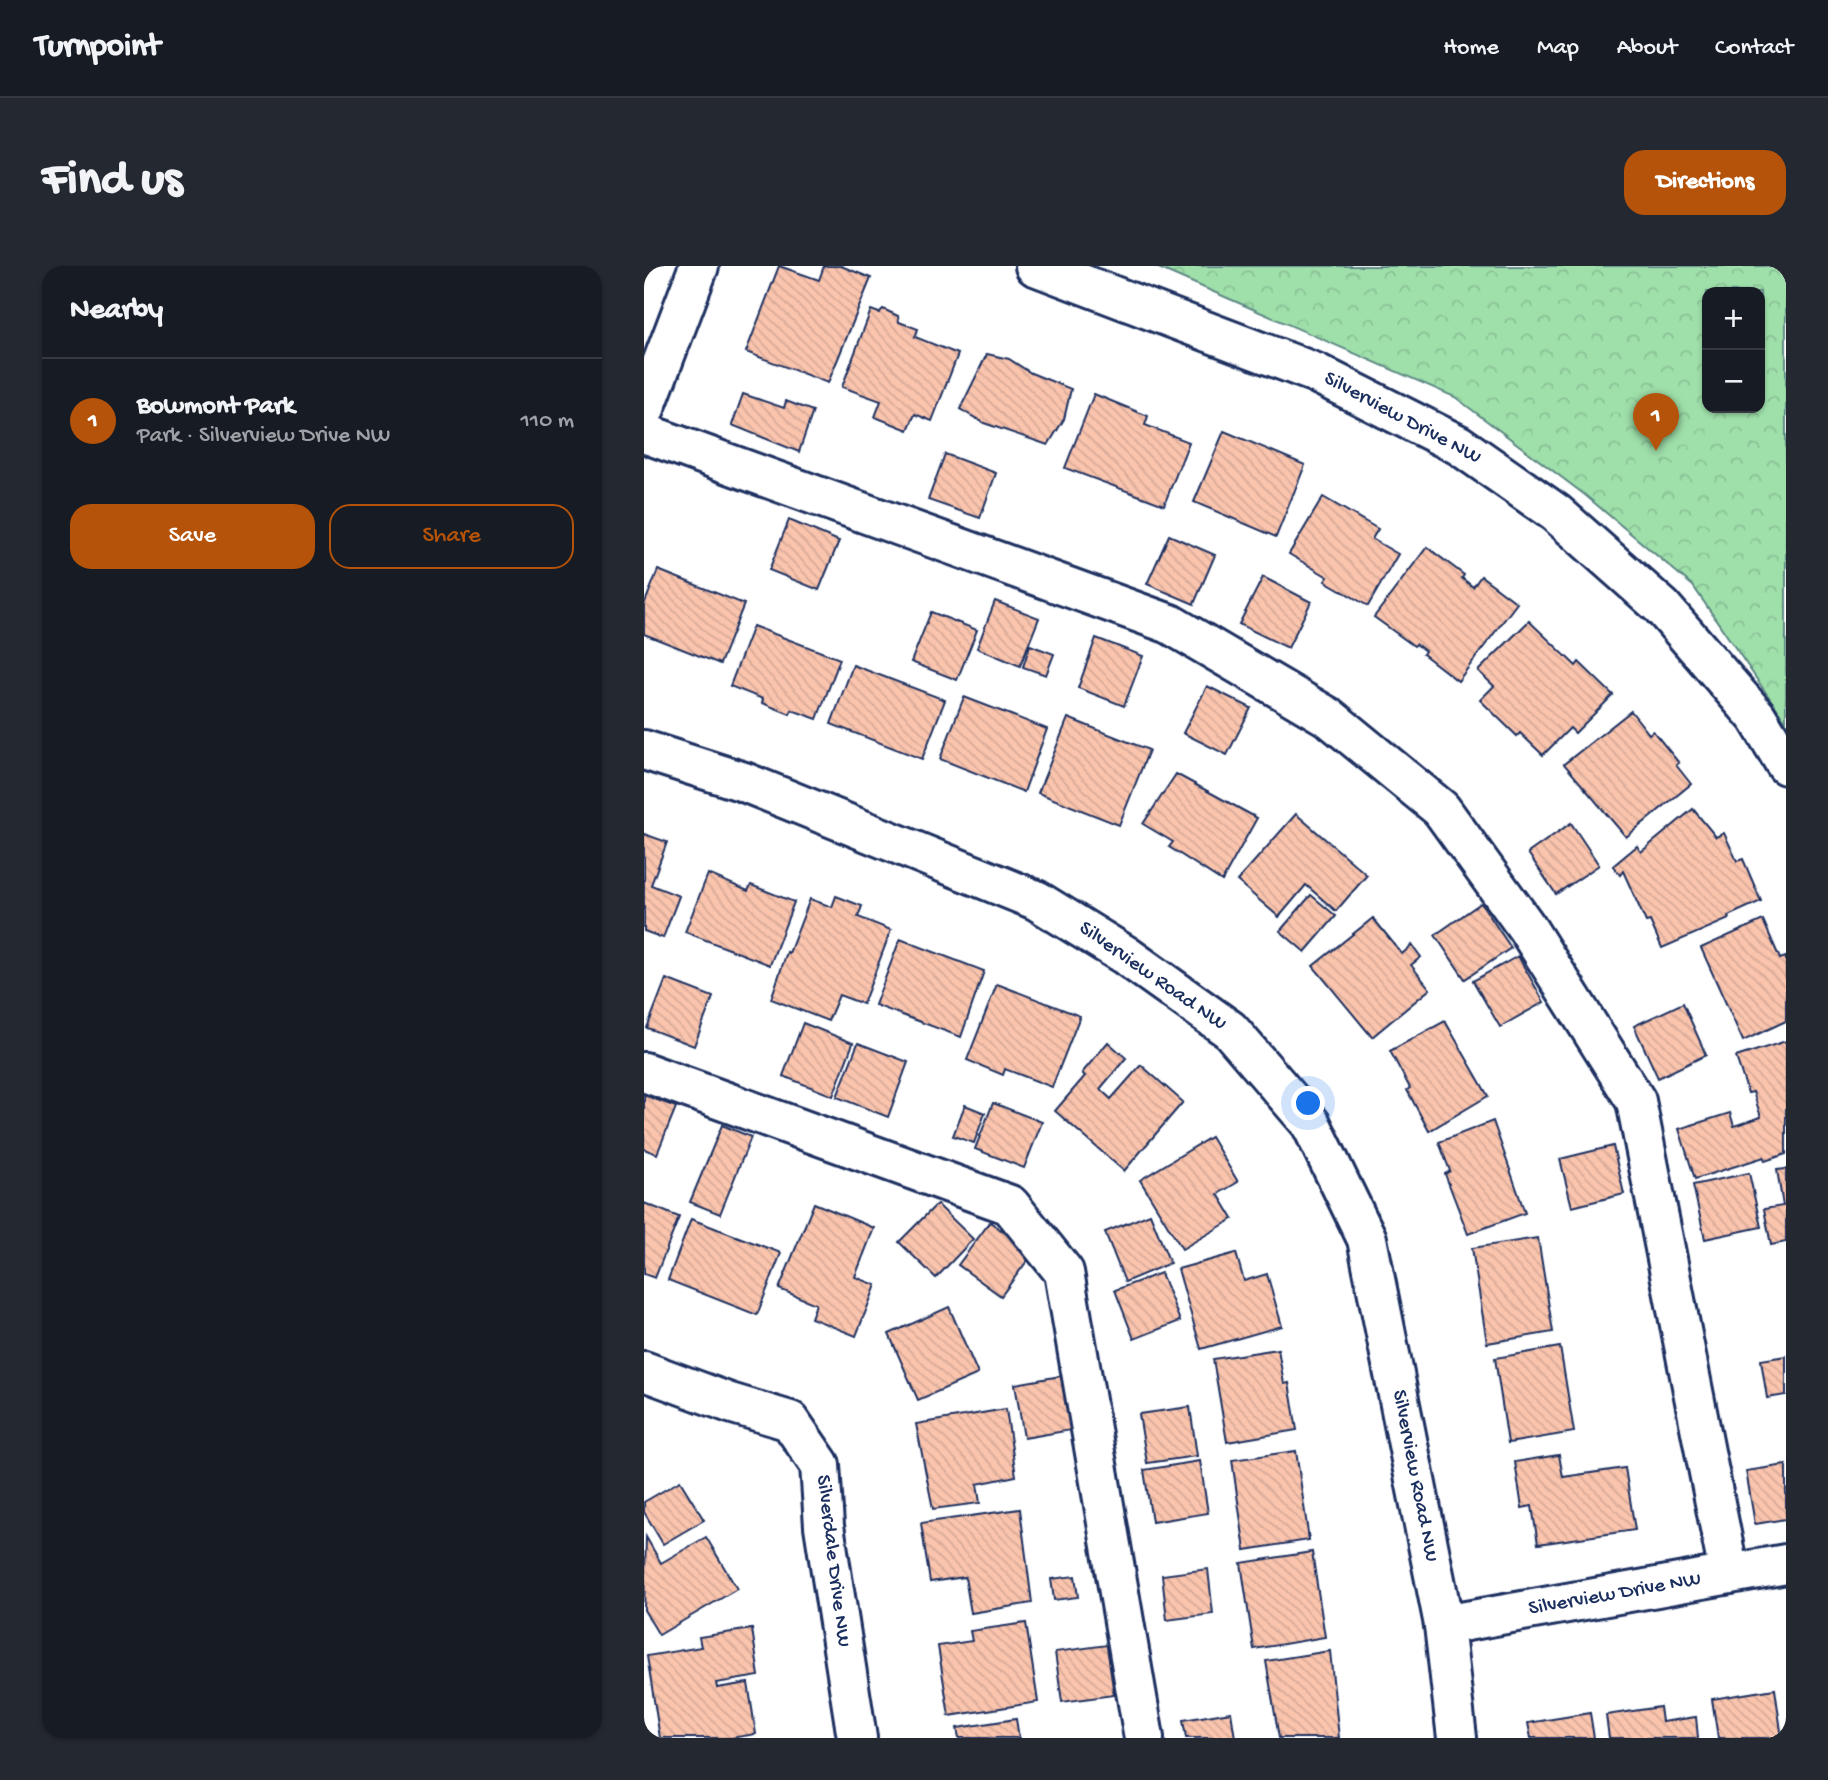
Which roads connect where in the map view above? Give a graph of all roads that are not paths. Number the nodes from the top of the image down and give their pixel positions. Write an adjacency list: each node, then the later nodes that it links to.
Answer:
1 (699, 266): 3 (street)
2 (1035, 266): 6 (street, Silverview Drive NW)
3 (644, 411)
4 (644, 433): 10 (street)
5 (644, 750): 11 (street, Silverview Road NW)
6 (1786, 765)
7 (644, 1072): 13 (street)
8 (644, 1371): 12 (street, Silverdale Drive NW)
9 (1786, 1564): 10 (street, Silverview Drive NW)
10 (1729, 1574): 11 (street, Silverview Drive NW)
11 (1444, 1625): 14 (street, Silverview Road NW)
12 (857, 1738)
13 (1144, 1738)
14 (1457, 1738)

